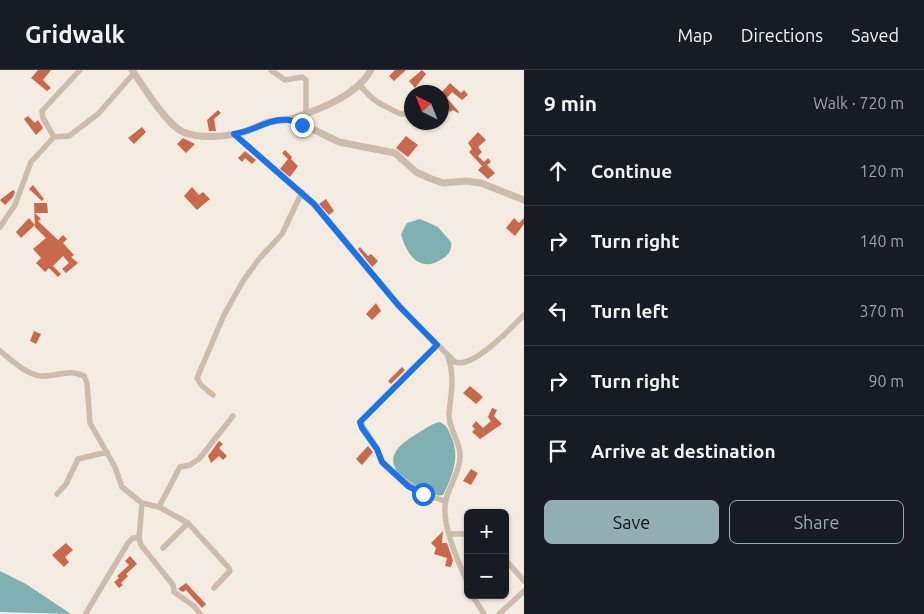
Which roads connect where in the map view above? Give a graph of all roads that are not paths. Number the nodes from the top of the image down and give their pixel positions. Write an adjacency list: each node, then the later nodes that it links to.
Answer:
1 (80, 70): 10 (street)
2 (271, 70): 6 (street)
3 (371, 70): 5 (street)
4 (133, 72): 9 (street); 10 (street)
5 (360, 85): 6 (street); 7 (street)
6 (306, 113): 8 (street)
7 (404, 114)
8 (292, 119): 9 (street); 12 (street)
9 (234, 134): 11 (street)
10 (54, 137): 13 (street)
11 (302, 192): 15 (street); 18 (street)
12 (524, 200)
13 (0, 227)
14 (524, 315): 17 (street)
15 (437, 345): 17 (street); 22 (street)
16 (0, 351): 20 (street)
17 (448, 355): 22 (street)
18 (214, 395)
19 (233, 416): 24 (street)
20 (107, 452): 21 (street); 23 (street)
21 (57, 494)
22 (445, 501): 26 (street)
23 (142, 502): 24 (street); 28 (street)
24 (159, 508): 25 (street)
25 (188, 523): 29 (street); 33 (street)
26 (450, 534): 27 (street); 31 (street)
27 (464, 534)
28 (139, 538): 36 (street); 37 (street)
29 (163, 548)
30 (509, 564): 32 (street)
31 (464, 573)
32 (524, 581)
33 (214, 588)
34 (524, 591): 39 (street)
35 (475, 599): 38 (street)
36 (86, 613)
37 (200, 614)
38 (484, 614)
39 (499, 614)

